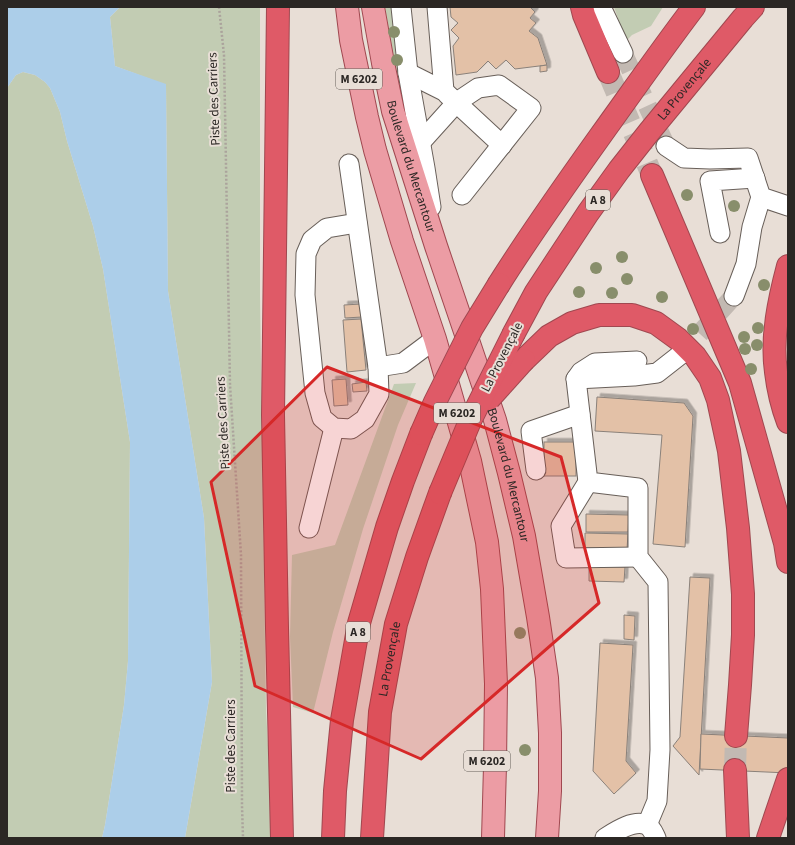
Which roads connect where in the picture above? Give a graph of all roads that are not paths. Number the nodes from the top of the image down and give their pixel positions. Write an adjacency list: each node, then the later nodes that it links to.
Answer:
1 (278, 7): 47 (highway)
2 (346, 7): 28 (main road, M 6202)
3 (373, 7): 25 (main road, Boulevard du Mercantour / M 6202)
4 (401, 7): 12 (street)
5 (436, 7): 13 (street)
6 (582, 7): 11 (highway)
7 (601, 7): 10 (street)
8 (694, 7): 48 (highway, A 8, bridge)
9 (753, 7): 34 (highway, La Provençale / A 8, bridge)
10 (623, 52)
11 (608, 72)
12 (408, 73): 13 (street); 14 (street)
13 (450, 97): 14 (street); 15 (street); 15 (street)
14 (420, 142): 25 (street)
15 (502, 145): 20 (street)
16 (666, 146): 19 (street)
17 (349, 164): 23 (street)
18 (652, 175): 41 (highway)
19 (755, 178): 21 (street); 24 (street)
20 (462, 195)
21 (761, 197): 22 (street); 27 (street)
22 (788, 206)
23 (357, 223): 31 (street); 36 (street)
24 (720, 233)
25 (436, 246): 52 (main road, Boulevard du Mercantour / M 6202)
26 (788, 266): 35 (highway)
27 (734, 296)
28 (435, 339): 31 (street); 42 (main road, M 6202)
29 (680, 356): 32 (street)
30 (637, 362): 32 (street)
31 (378, 367): 36 (street)
32 (576, 379): 33 (street)
33 (580, 414): 37 (street); 38 (street)
34 (470, 421): 43 (highway, bridge); 49 (highway, La Provençale / A 8, bridge)
35 (788, 422)
36 (334, 428): 39 (street)
37 (536, 470)
38 (588, 482): 40 (street); 40 (street)
39 (309, 528)
40 (638, 556): 46 (street)
41 (788, 562)
42 (496, 684): 50 (main road, M 6202); 51 (main road, M 6202)
43 (736, 736)
44 (735, 770): 54 (highway)
45 (788, 779): 55 (highway)
46 (651, 832): 53 (street)
47 (282, 838)
48 (333, 838)
49 (372, 838)
50 (479, 838)
51 (493, 838)
52 (547, 838)
53 (605, 838)
54 (738, 838)
55 (768, 838)

